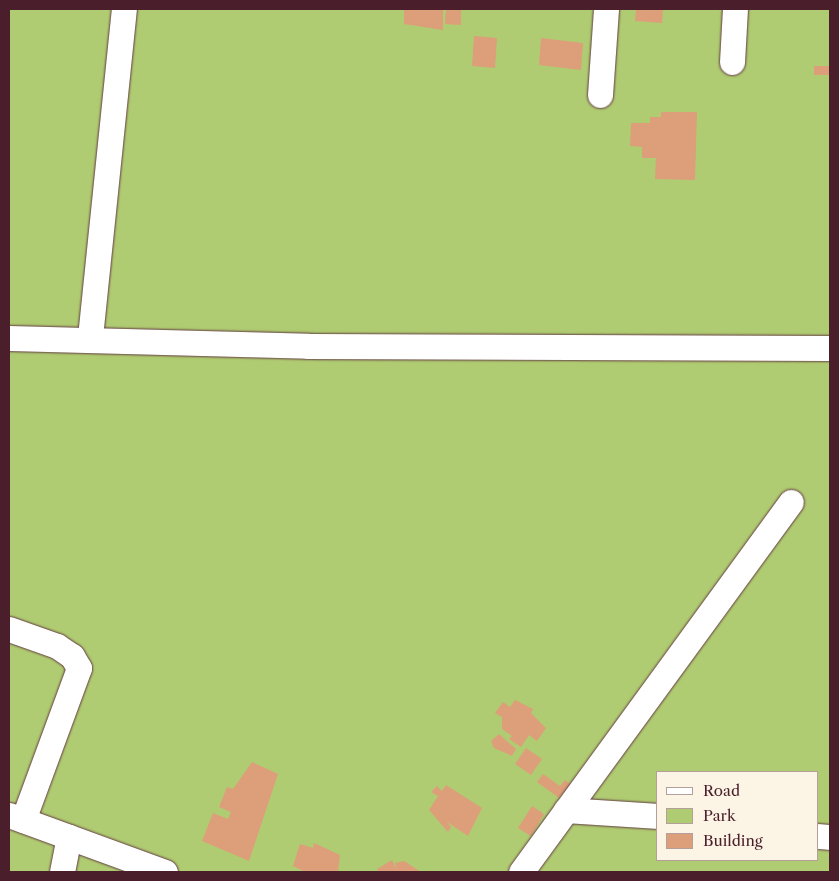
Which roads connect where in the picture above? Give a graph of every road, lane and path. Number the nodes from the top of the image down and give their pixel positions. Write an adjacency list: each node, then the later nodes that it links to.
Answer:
1 (124, 9): 6 (street)
2 (606, 9): 5 (street)
3 (735, 9): 4 (street)
4 (732, 62)
5 (600, 95)
6 (90, 337): 7 (street); 8 (street)
7 (9, 338)
8 (830, 348)
9 (791, 502): 11 (street)
10 (9, 628): 13 (street)
11 (566, 810): 12 (street); 17 (street)
12 (656, 816)
13 (16, 818): 14 (street)
14 (69, 837): 15 (street); 16 (street)
15 (62, 872)
16 (164, 872)
17 (521, 872)

